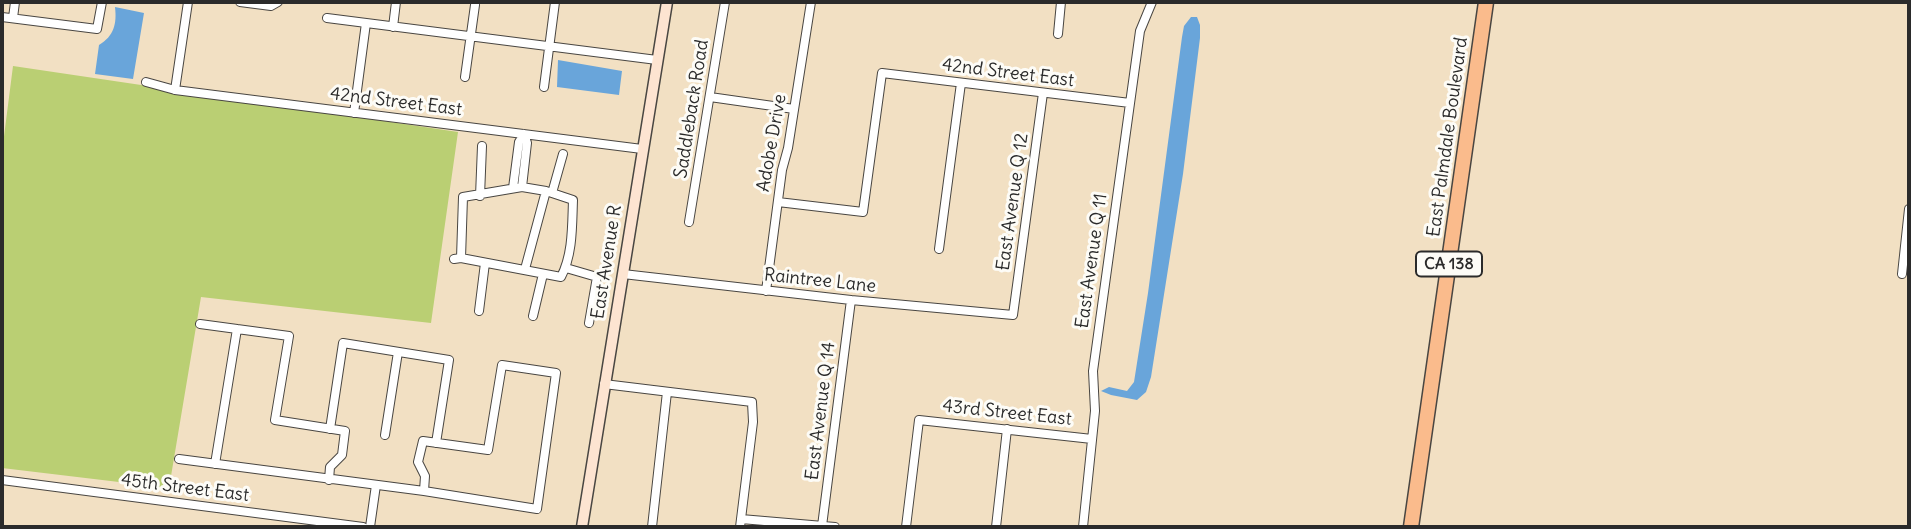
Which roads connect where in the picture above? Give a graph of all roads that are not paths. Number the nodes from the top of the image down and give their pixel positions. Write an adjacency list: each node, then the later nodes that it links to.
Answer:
1 (15, 2): 16 (street)
2 (102, 2): 16 (street)
3 (188, 2): 28 (street)
4 (240, 2): 5 (street)
5 (278, 2)
6 (396, 2): 19 (street)
7 (555, 2): 22 (street)
8 (667, 2): 23 (main road, East Avenue R)
9 (725, 2): 30 (street, Saddleback Road)
10 (811, 2): 32 (street, Adobe Drive)
11 (1061, 2): 20 (street)
12 (1152, 2): 31 (street, East Avenue Q 11)
13 (1486, 2): 84 (highway, East Palmdale Boulevard / CA 138)
14 (475, 5): 21 (street)
15 (2, 17): 16 (street)
16 (13, 18)
17 (327, 18): 18 (street)
18 (366, 23): 19 (street); 33 (street)
19 (393, 27): 21 (street)
20 (1058, 34)
21 (471, 37): 22 (street); 24 (street)
22 (549, 47): 23 (street); 27 (street)
23 (657, 60): 36 (main road, East Avenue R)
24 (466, 77)
25 (146, 82): 28 (street, 42nd Street East)
26 (961, 83): 29 (street, 42nd Street East); 41 (street, 42nd Street East); 44 (street)
27 (544, 87)
28 (176, 90): 33 (street, 42nd Street East)
29 (1043, 93): 31 (street, 42nd Street East); 54 (street, East Avenue Q 12)
30 (710, 97): 32 (street); 43 (street, Saddleback Road)
31 (1130, 103): 65 (street, East Avenue Q 11)
32 (794, 109): 41 (street, Adobe Drive)
33 (354, 113): 34 (street, 42nd Street East)
34 (524, 134): 36 (street, 42nd Street East); 38 (street)
35 (482, 146): 40 (street)
36 (642, 149): 49 (main road, East Avenue R)
37 (563, 154): 39 (street)
38 (517, 187): 39 (street); 40 (street)
39 (549, 192): 46 (street); 47 (street)
40 (480, 196): 45 (street)
41 (778, 202): 51 (street, Adobe Drive)
42 (1909, 209): 50 (street)
43 (689, 222)
44 (939, 249)
45 (485, 263): 46 (street); 53 (street)
46 (525, 268): 48 (street)
47 (566, 268): 48 (street); 56 (street)
48 (543, 274): 55 (street)
49 (623, 274): 51 (street, Raintree Lane); 60 (main road, East Avenue R)
50 (1902, 274)
51 (766, 291): 52 (street, Raintree Lane)
52 (852, 300): 54 (street, Raintree Lane); 75 (street, East Avenue Q 14)
53 (479, 311)
54 (1013, 315)
55 (533, 316)
56 (589, 323)
57 (200, 324): 58 (street)
58 (237, 329): 62 (street); 68 (street)
59 (398, 352): 62 (street); 64 (street); 66 (street)
60 (604, 384): 61 (street); 78 (main road, East Avenue R)
61 (667, 392): 73 (street); 79 (street)
62 (330, 429): 70 (street)
63 (1007, 429): 65 (street, 43rd Street East); 81 (street, 43rd Street East); 82 (street)
64 (385, 435)
65 (1092, 439): 83 (street, East Avenue Q 11)
66 (436, 443): 72 (street); 72 (street)
67 (179, 459): 68 (street)
68 (215, 464): 70 (street)
69 (2, 480): 74 (street, 45th Street East)
70 (329, 480): 71 (street)
71 (376, 485): 72 (street); 77 (street)
72 (424, 491)
73 (740, 523): 75 (street)
74 (328, 525): 76 (street, 45th Street East)
75 (822, 526): 80 (street)
76 (363, 527)
77 (370, 527)
78 (582, 527)
79 (652, 527)
80 (835, 527)
81 (906, 527)
82 (996, 527)
83 (1083, 527)
84 (1411, 527)

